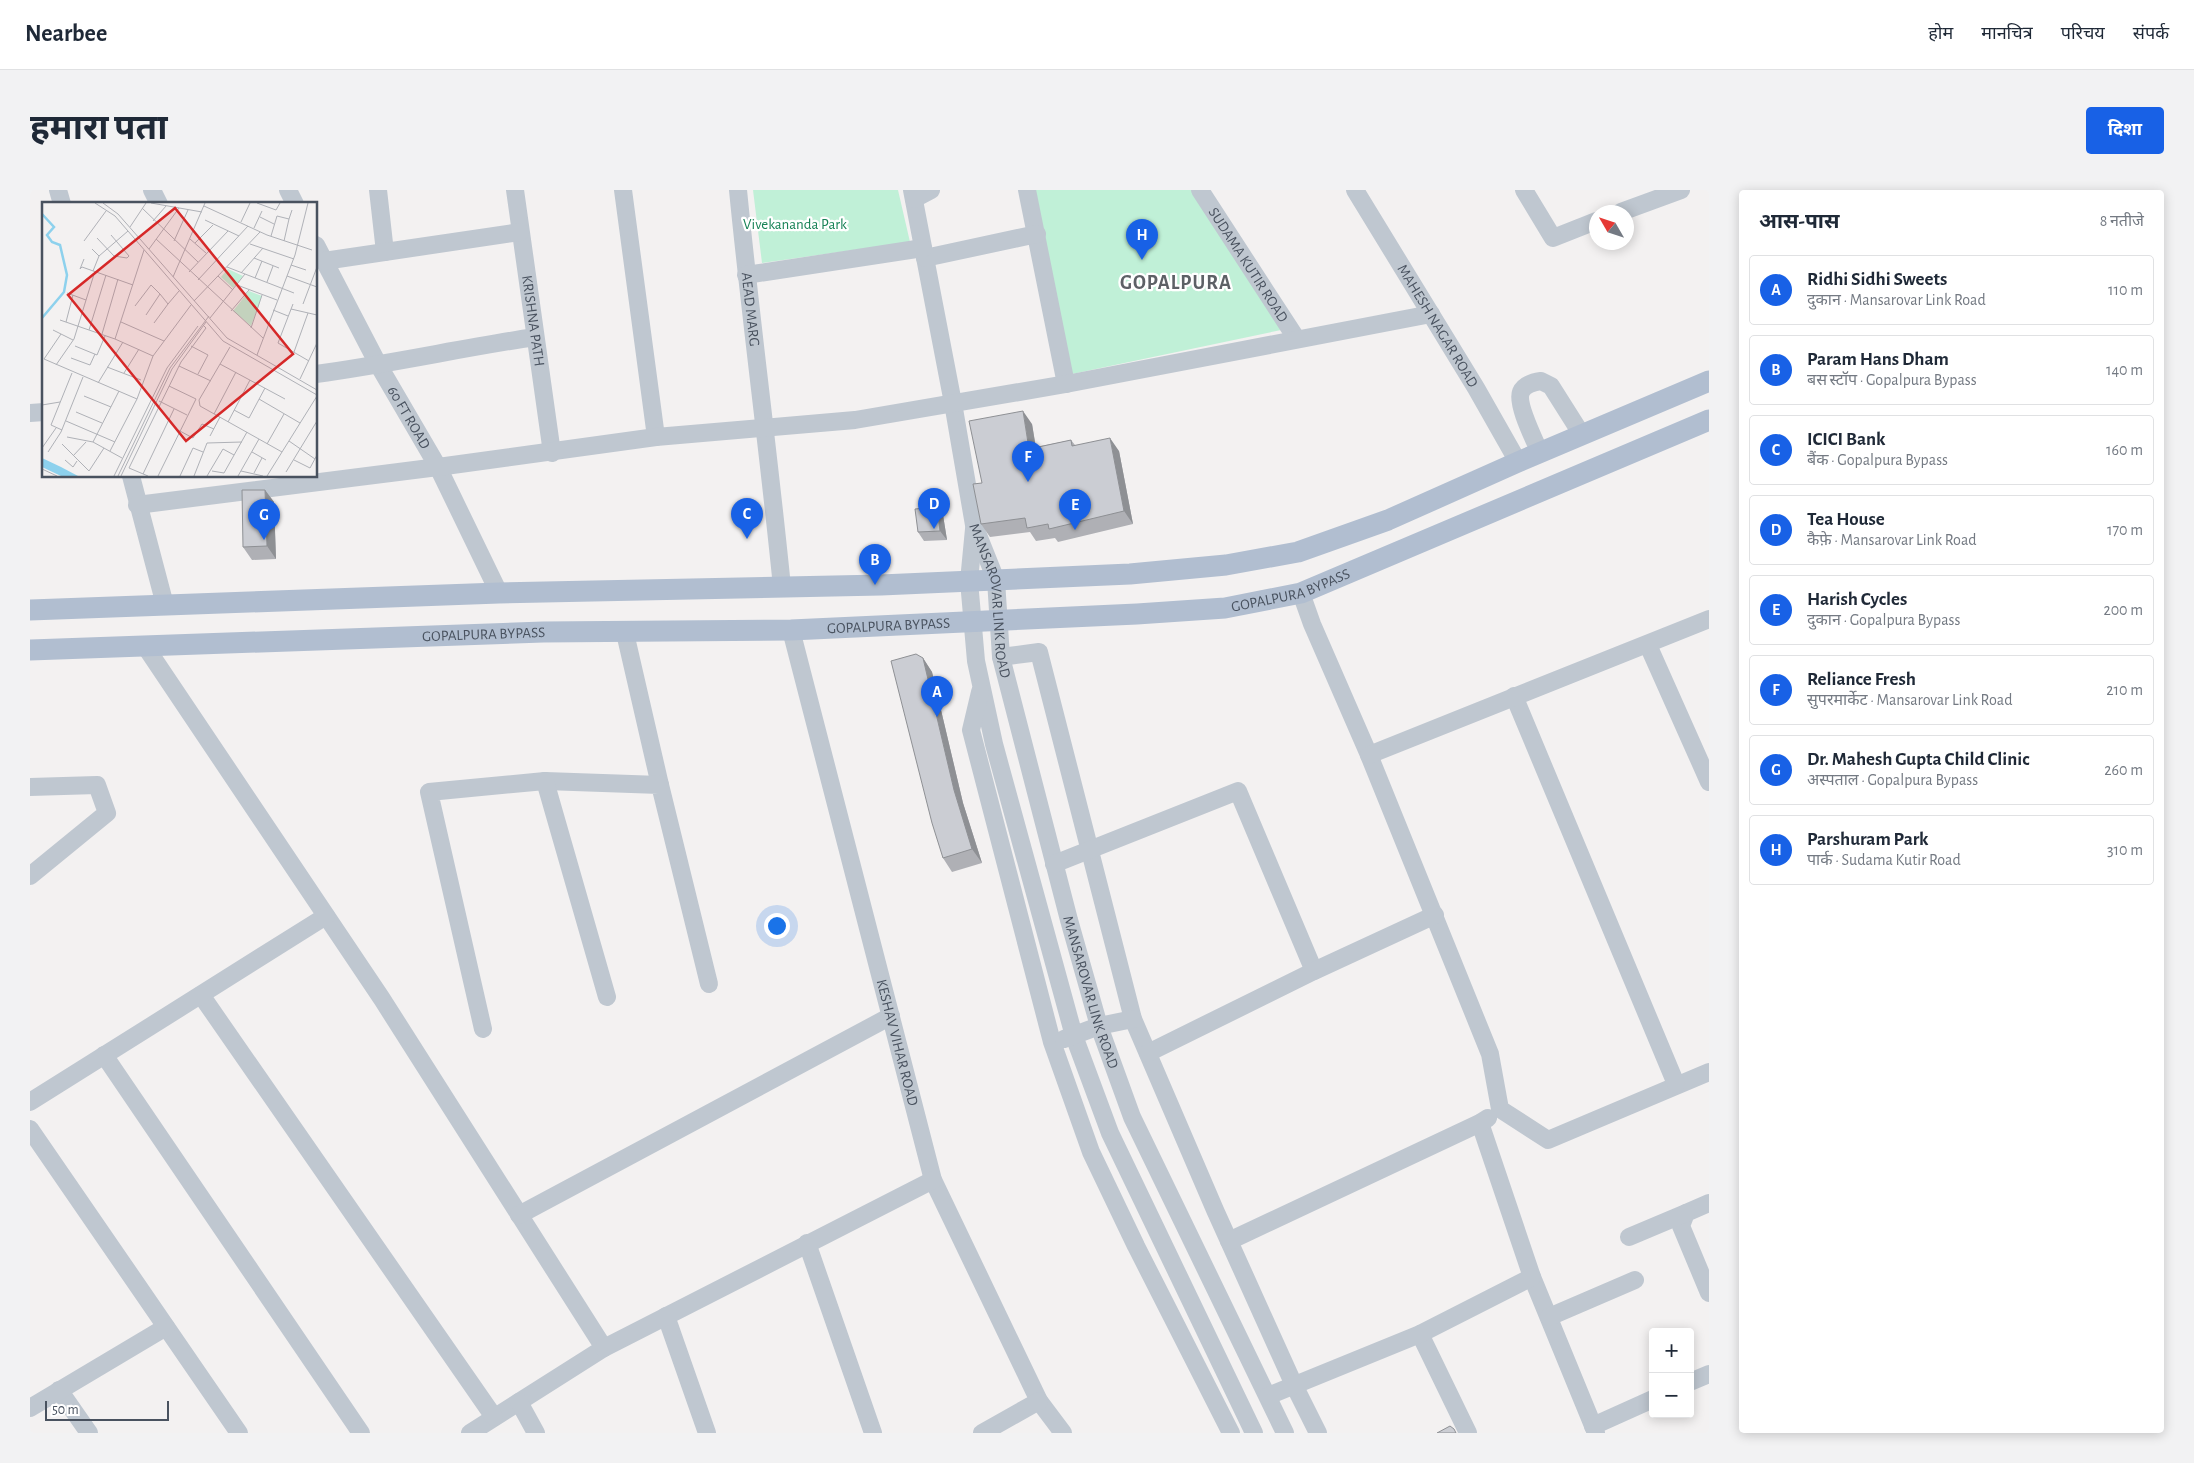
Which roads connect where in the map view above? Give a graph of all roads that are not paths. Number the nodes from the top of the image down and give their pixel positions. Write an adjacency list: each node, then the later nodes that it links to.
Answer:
1 (152, 190): 14 (street)
2 (288, 190): 15 (street)
3 (378, 190): 20 (street)
4 (515, 190): 18 (street, KRISHNA PATH)
5 (623, 190): 35 (street)
6 (738, 190): 23 (street, AEAD MARG)
7 (931, 190): 13 (street)
8 (1026, 190): 19 (street)
9 (1200, 190): 26 (street, SUDAMA KUTIR ROAD)
10 (1355, 190): 24 (street, MAHESH NAGAR ROAD)
11 (1524, 190): 17 (street)
12 (1681, 190): 16 (street)
13 (913, 195): 22 (street)
14 (158, 202)
15 (294, 202)
16 (1634, 207)
17 (1589, 225)
18 (520, 232): 20 (street); 25 (street, KRISHNA PATH)
19 (1037, 234): 22 (street); 30 (street)
20 (385, 252): 21 (street)
21 (320, 253): 27 (street, 60 FT ROAD)
22 (924, 253): 23 (street); 31 (street)
23 (746, 274): 33 (street, AEAD MARG)
24 (1431, 314): 26 (street); 38 (street, MAHESH NAGAR ROAD)
25 (535, 337): 27 (street); 36 (street, KRISHNA PATH)
26 (1296, 338): 30 (street)
27 (379, 366): 28 (street); 39 (street, 60 FT ROAD)
28 (318, 374)
29 (1709, 381): 34 (main road)
30 (1066, 384): 31 (street)
31 (953, 403): 33 (street); 42 (street)
32 (1709, 420): 47 (main road, GOPALPURA BYPASS)
33 (766, 427): 35 (street); 45 (street, AEAD MARG)
34 (1582, 436): 37 (main road); 37 (street)
35 (656, 438): 36 (street)
36 (552, 452): 39 (street)
37 (1540, 453): 38 (main road)
38 (1518, 462): 44 (main road)
39 (438, 467): 41 (street); 46 (street, 60 FT ROAD)
40 (131, 478): 41 (street)
41 (137, 505): 48 (street)
42 (974, 525): 43 (street, MANSAROVAR LINK ROAD); 44 (street, MANSAROVAR LINK ROAD)
43 (969, 580): 44 (main road); 45 (main road); 52 (street, MANSAROVAR LINK ROAD)
44 (996, 580): 51 (street, MANSAROVAR LINK ROAD)
45 (782, 587): 46 (main road)
46 (499, 593): 48 (main road)
47 (1301, 593): 51 (main road, GOPALPURA BYPASS); 61 (street)
48 (165, 605): 49 (main road)
49 (30, 610)
50 (1709, 619): 55 (street)
51 (998, 620): 52 (main road, GOPALPURA BYPASS); 58 (street, MANSAROVAR LINK ROAD)
52 (973, 622): 53 (main road, GOPALPURA BYPASS); 59 (street, MANSAROVAR LINK ROAD)
53 (792, 630): 54 (main road, GOPALPURA BYPASS); 75 (street, KESHAV VIHAR ROAD)
54 (625, 633): 56 (main road, GOPALPURA BYPASS); 64 (street)
55 (1648, 645): 60 (street); 63 (street)
56 (145, 646): 57 (main road, GOPALPURA BYPASS); 70 (street)
57 (30, 650)
58 (1001, 657): 66 (street); 67 (street, MANSAROVAR LINK ROAD)
59 (982, 686): 79 (street, MANSAROVAR LINK ROAD); 80 (street)
60 (1514, 696): 61 (street); 84 (street)
61 (1369, 755): 69 (street)
62 (545, 781): 64 (street); 74 (street); 78 (street)
63 (1709, 782)
64 (660, 785): 72 (street)
65 (30, 787): 68 (street)
66 (1091, 851): 67 (street); 71 (street); 76 (street)
67 (1054, 864): 77 (street, MANSAROVAR LINK ROAD)
68 (30, 876)
69 (1434, 915): 71 (street); 86 (street)
70 (326, 916): 73 (street); 92 (street)
71 (1314, 971): 81 (street)
72 (709, 984)
73 (201, 994): 82 (street); 113 (street)
74 (606, 997)
75 (891, 1016): 89 (street, KESHAV VIHAR ROAD); 92 (street)
76 (1133, 1019): 77 (street); 81 (street)
77 (1099, 1026): 79 (street); 108 (street, MANSAROVAR LINK ROAD)
78 (483, 1028)
79 (1074, 1036): 80 (street); 125 (street, MANSAROVAR LINK ROAD)
80 (1052, 1042): 124 (street)
81 (1148, 1054): 94 (street)
82 (104, 1055): 85 (street); 117 (street)
83 (1709, 1072): 84 (street)
84 (1676, 1084): 86 (street)
85 (30, 1102)
86 (1500, 1109): 87 (street)
87 (1480, 1124): 94 (street); 96 (street)
88 (30, 1129): 101 (street)
89 (933, 1180): 95 (street); 109 (street, KESHAV VIHAR ROAD)
90 (1709, 1203): 91 (street)
91 (1686, 1213): 93 (street); 98 (street)
92 (519, 1215): 103 (street)
93 (1630, 1237)
94 (1229, 1241): 106 (street)
95 (807, 1243): 99 (street); 121 (street)
96 (1532, 1277): 100 (street); 102 (street)
97 (1635, 1280): 100 (street)
98 (1709, 1293)
99 (666, 1316): 103 (street); 120 (street)
100 (1549, 1317): 114 (street)
101 (166, 1327): 107 (street); 116 (street)
102 (1420, 1334): 106 (street); 128 (street)
103 (604, 1348): 111 (street)
104 (1709, 1374): 105 (street)
105 (1694, 1380)
106 (1294, 1385): 108 (street); 127 (street)
107 (59, 1390): 112 (street); 115 (street)
108 (1268, 1396): 126 (street, MANSAROVAR LINK ROAD)
109 (1039, 1401): 122 (street); 123 (street, KESHAV VIHAR ROAD)
110 (1649, 1401): 114 (street)
111 (519, 1402): 113 (street); 119 (street)
112 (30, 1408)
113 (494, 1418): 118 (street)
114 (1595, 1430)
115 (89, 1433)
116 (239, 1433)
117 (362, 1433)
118 (470, 1433)
119 (536, 1433)
120 (708, 1433)
121 (872, 1433)
122 (982, 1433)
123 (1063, 1433)
124 (1231, 1433)
125 (1254, 1433)
126 (1285, 1433)
127 (1318, 1433)
128 (1468, 1433)

